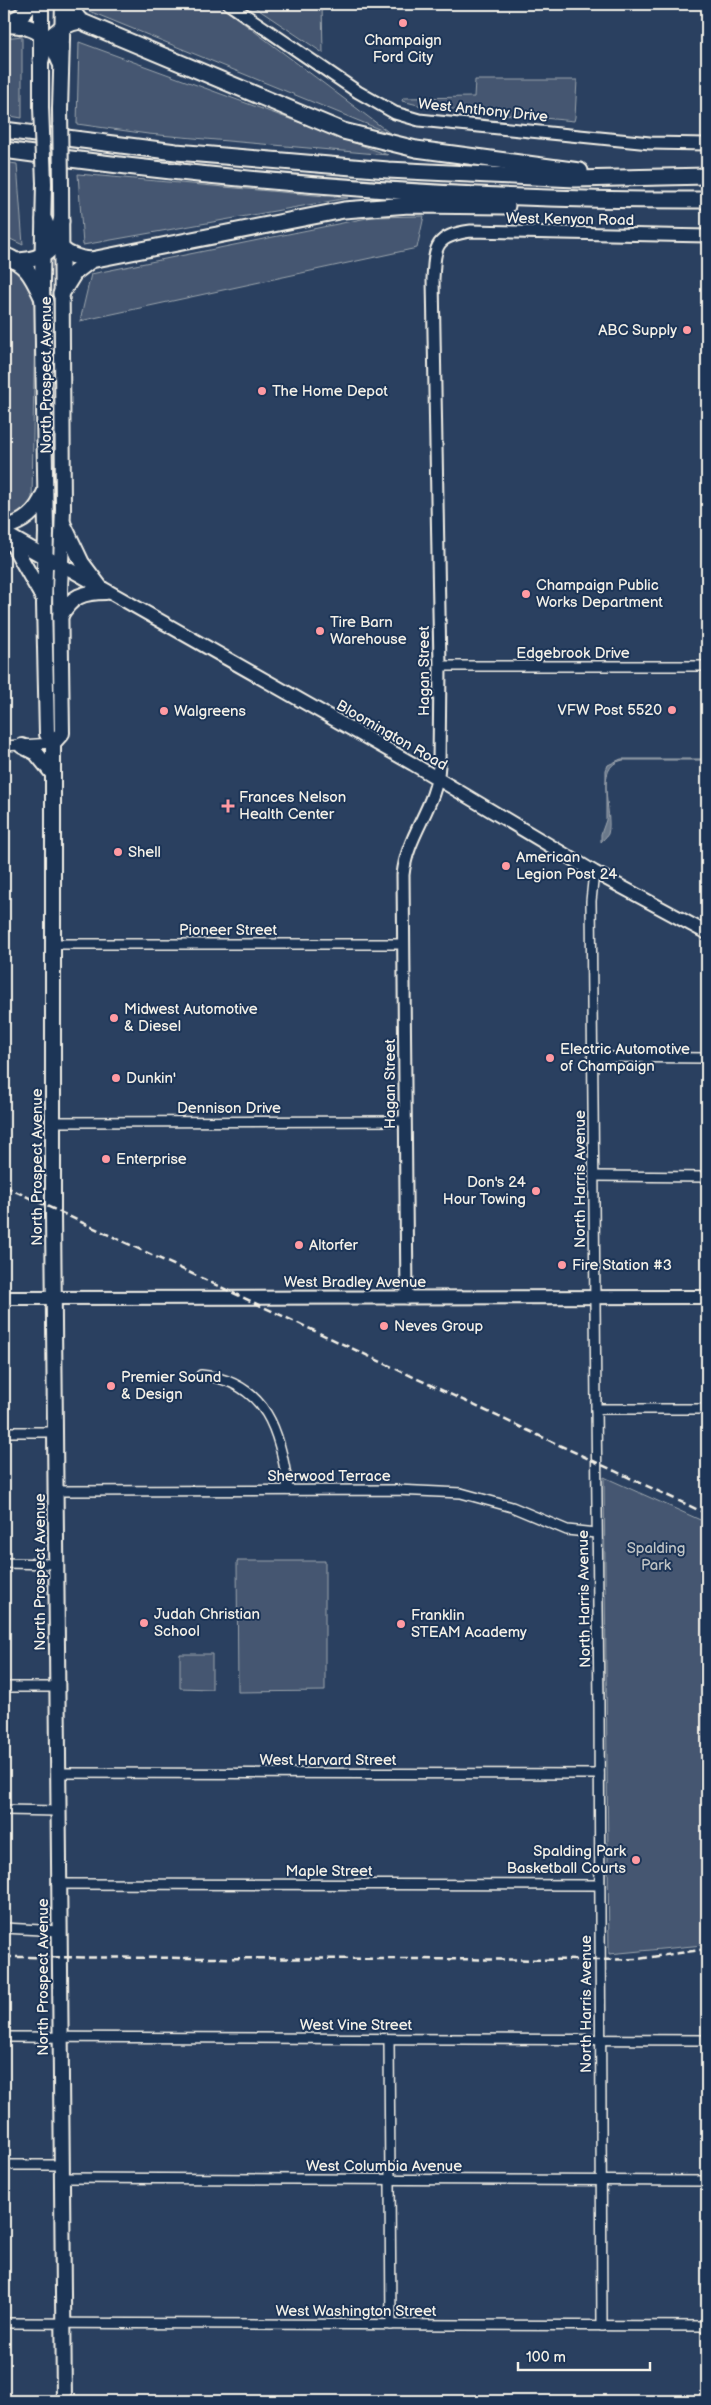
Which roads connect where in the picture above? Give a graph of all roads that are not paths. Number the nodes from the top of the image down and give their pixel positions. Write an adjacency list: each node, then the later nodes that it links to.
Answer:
1 (31, 4): 7 (highway)
2 (41, 4): 9 (main road)
3 (63, 4): 8 (main road)
4 (68, 4): 6 (highway)
5 (229, 4): 13 (street, West Anthony Drive)
6 (80, 21): 8 (highway); 15 (highway)
7 (4, 25): 9 (highway)
8 (62, 27): 9 (highway); 11 (main road)
9 (45, 37): 10 (highway); 11 (highway)
10 (41, 60): 19 (main road, North Prospect Avenue, bridge)
11 (60, 62): 20 (main road, bridge)
12 (4, 130): 15 (highway)
13 (707, 144)
14 (4, 150): 17 (highway)
15 (619, 176): 16 (highway)
16 (707, 176)
17 (615, 200): 18 (highway); 26 (highway)
18 (707, 200)
19 (44, 220): 23 (highway); 25 (main road, North Prospect Avenue)
20 (61, 221): 23 (highway)
21 (707, 236): 22 (street, West Kenyon Road)
22 (438, 246): 38 (street, Hagan Street)
23 (58, 247): 25 (highway); 26 (highway); 28 (main road, North Prospect Avenue)
24 (4, 255): 27 (highway)
25 (43, 255): 27 (highway); 29 (main road, North Prospect Avenue)
26 (91, 260): 28 (highway)
27 (19, 262): 29 (highway)
28 (61, 294): 31 (main road, North Prospect Avenue)
29 (43, 299): 30 (main road, North Prospect Avenue)
30 (46, 490): 32 (main road); 33 (main road, North Prospect Avenue)
31 (63, 521): 34 (main road, North Prospect Avenue); 35 (main road)
32 (5, 533): 33 (main road); 36 (main road)
33 (46, 557): 34 (main road); 36 (main road, North Prospect Avenue)
34 (60, 564): 35 (main road, Bloomington Road); 37 (main road, North Prospect Avenue)
35 (103, 590): 37 (main road); 44 (main road, Bloomington Road)
36 (44, 604): 40 (main road, North Prospect Avenue)
37 (60, 618): 40 (main road, North Prospect Avenue)
38 (440, 666): 39 (street, Edgebrook Drive); 44 (street, Hagan Street)
39 (707, 666)
40 (53, 743): 42 (street); 43 (main road, North Prospect Avenue)
41 (4, 746): 42 (street)
42 (22, 746): 43 (main road)
43 (53, 775): 48 (main road, North Prospect Avenue)
44 (438, 780): 45 (main road, Bloomington Road); 49 (street, Hagan Street)
45 (594, 872): 47 (main road, Bloomington Road); 50 (street, North Harris Avenue)
46 (707, 913): 47 (street)
47 (707, 933)
48 (53, 944): 49 (street, Pioneer Street); 53 (main road, North Prospect Avenue)
49 (404, 944): 52 (street, Hagan Street)
50 (593, 1056): 51 (street); 54 (street, North Harris Avenue)
51 (707, 1058)
52 (405, 1121): 53 (street, Dennison Drive); 57 (street, Hagan Street)
53 (53, 1122): 60 (main road, North Prospect Avenue)
54 (595, 1176): 55 (street); 58 (street, North Harris Avenue)
55 (707, 1177)
56 (4, 1298): 60 (main road, West Bradley Avenue)
57 (407, 1298): 58 (main road, West Bradley Avenue); 60 (main road, West Bradley Avenue)
58 (595, 1298): 59 (main road, West Bradley Avenue); 62 (street, North Harris Avenue)
59 (707, 1298)
60 (54, 1299): 65 (main road, North Prospect Avenue)
61 (201, 1375): 66 (street)
62 (596, 1409): 63 (street); 68 (street, North Harris Avenue)
63 (707, 1409)
64 (4, 1432): 65 (street)
65 (55, 1432): 67 (main road, North Prospect Avenue)
66 (288, 1490): 67 (street, Sherwood Terrace); 68 (street, Sherwood Terrace)
67 (56, 1491): 70 (main road, North Prospect Avenue)
68 (596, 1533): 74 (street, North Harris Avenue)
69 (4, 1563): 70 (street)
70 (56, 1564): 72 (main road, North Prospect Avenue)
71 (4, 1687): 72 (street)
72 (57, 1687): 73 (main road, North Prospect Avenue)
73 (58, 1773): 74 (street, West Harvard Street); 76 (main road, North Prospect Avenue)
74 (599, 1774): 78 (street, North Harris Avenue)
75 (4, 1810): 76 (street)
76 (58, 1811): 77 (main road, North Prospect Avenue)
77 (59, 1884): 78 (street, Maple Street); 80 (main road, North Prospect Avenue)
78 (599, 1885): 84 (street, North Harris Avenue)
79 (4, 1928): 80 (street)
80 (59, 1931): 82 (main road, North Prospect Avenue)
81 (4, 2037): 82 (street, West Vine Street)
82 (60, 2037): 83 (street, West Vine Street); 87 (main road, North Prospect Avenue)
83 (389, 2038): 84 (street, West Vine Street); 88 (street)
84 (600, 2040): 85 (street, West Vine Street); 89 (street, North Harris Avenue)
85 (707, 2040)
86 (4, 2165): 87 (street, West Columbia Avenue)
87 (61, 2172): 88 (street, West Columbia Avenue); 92 (main road, North Prospect Avenue)
88 (390, 2180): 89 (street, West Columbia Avenue); 93 (street)
89 (601, 2180): 90 (street, West Columbia Avenue); 94 (street, North Harris Avenue)
90 (707, 2181)
91 (4, 2323): 92 (street, West Washington Street)
92 (63, 2323): 93 (street, West Washington Street); 96 (main road, North Prospect Avenue)
93 (391, 2325): 94 (street, West Washington Street)
94 (602, 2326): 95 (street, West Washington Street)
95 (707, 2326)
96 (64, 2401)

